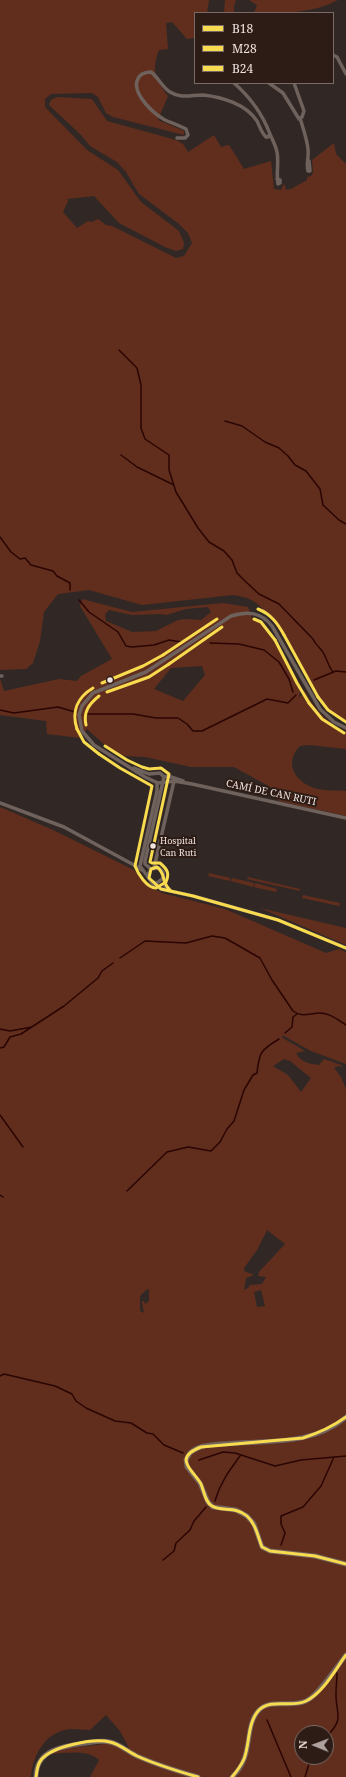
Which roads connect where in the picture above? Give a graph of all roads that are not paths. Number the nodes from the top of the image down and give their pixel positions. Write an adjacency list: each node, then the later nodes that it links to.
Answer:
1 (334, 56): 2 (street)
2 (346, 74)
3 (235, 84): 7 (street)
4 (270, 84): 6 (street)
5 (294, 84): 6 (street)
6 (300, 118): 9 (street)
7 (270, 134): 8 (street); 10 (street)
8 (177, 138)
9 (308, 161)
10 (277, 179)
11 (346, 728): 12 (street)
12 (128, 766): 13 (street); 17 (street)
13 (155, 774): 14 (street); 17 (street)
14 (164, 777): 16 (street); 18 (street, CAMÍ DE CAN RUTI)
15 (174, 781): 16 (street, CAMÍ DE CAN RUTI); 18 (street, CAMÍ DE CAN RUTI); 24 (street)
16 (162, 782): 17 (street); 23 (street)
17 (156, 784): 22 (street)
18 (192, 784): 20 (street, CAMÍ DE CAN RUTI)
19 (0, 803): 21 (street)
20 (346, 818)
21 (134, 864): 22 (street); 25 (street)
22 (140, 866): 23 (street); 25 (street)
23 (147, 866): 24 (street)
24 (152, 869): 26 (street); 27 (street)
25 (143, 871): 27 (street)
26 (164, 877): 27 (street); 28 (street)
27 (150, 880): 28 (street)
28 (171, 891): 29 (street)
29 (346, 948)
30 (346, 1417): 31 (street)
31 (346, 1564)
32 (346, 1655): 35 (street)
33 (36, 1777): 34 (street)
34 (198, 1777)
35 (232, 1777)

